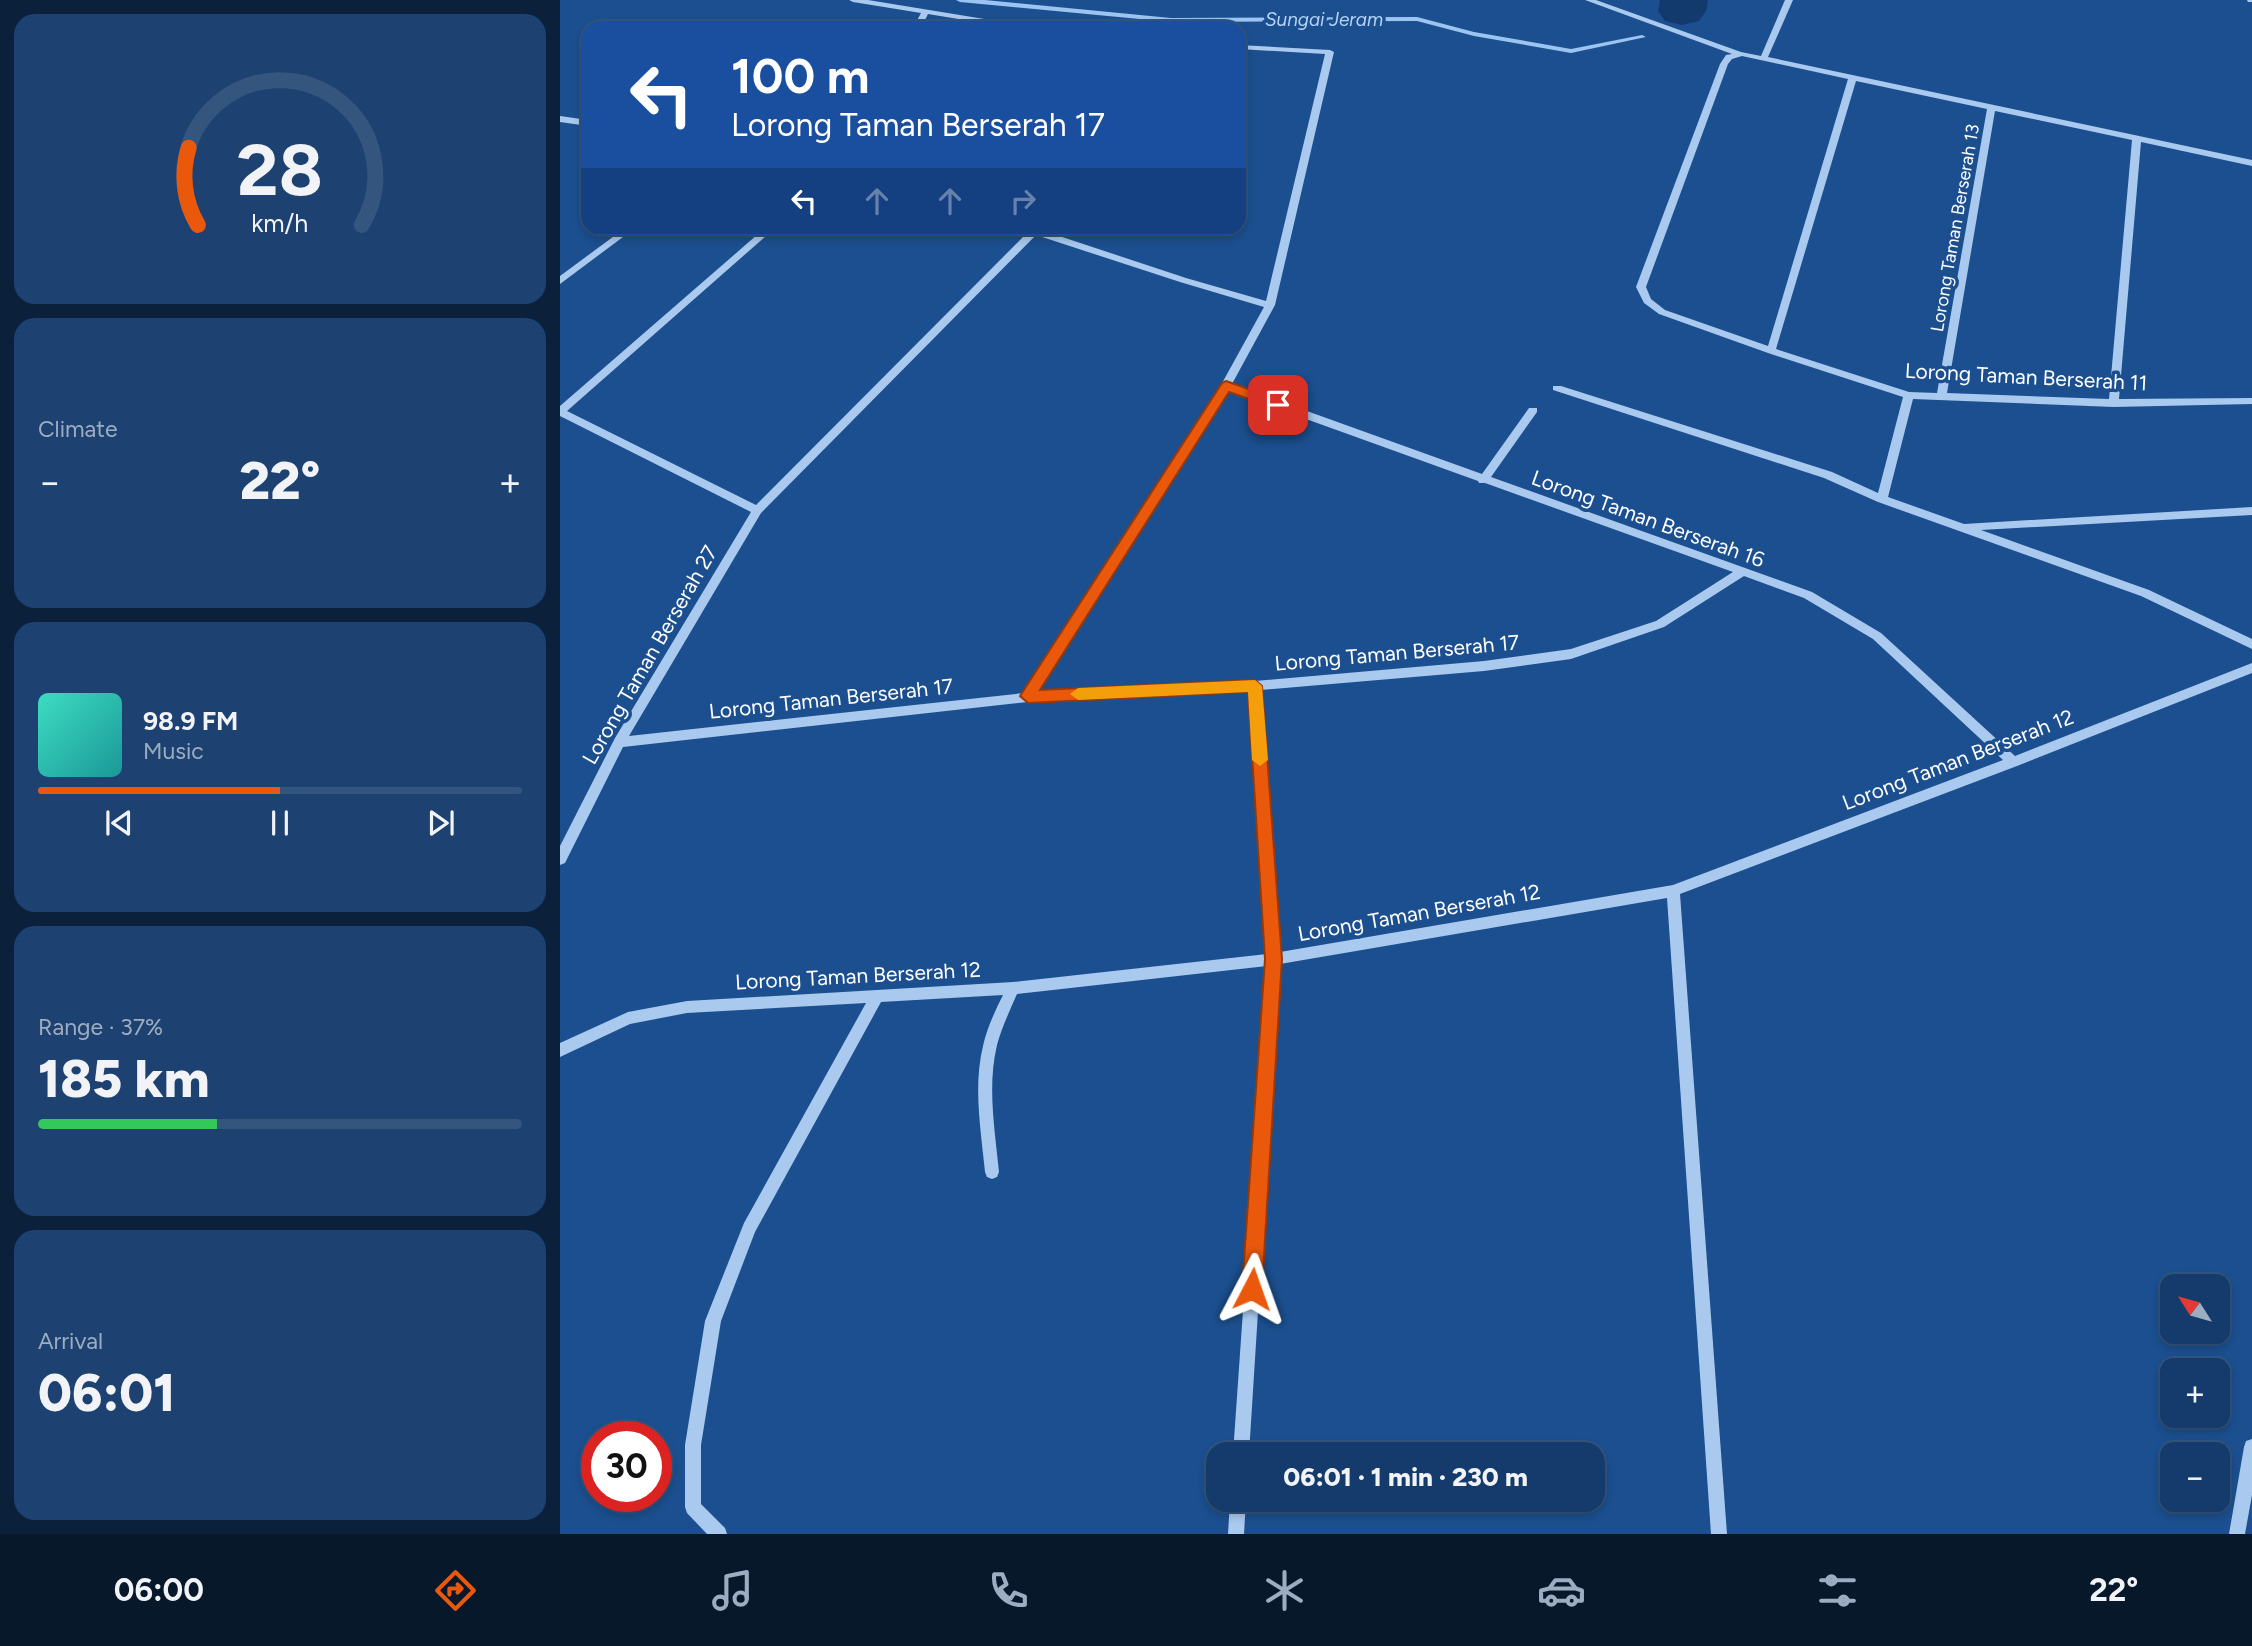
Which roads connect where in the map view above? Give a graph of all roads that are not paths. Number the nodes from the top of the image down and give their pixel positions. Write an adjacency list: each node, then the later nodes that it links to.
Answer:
1 (853, 0): 4 (street)
2 (1589, 0): 8 (street)
3 (1789, 0): 9 (street)
4 (925, 13): 5 (street); 6 (street)
5 (921, 21)
6 (979, 21)
7 (1246, 47): 21 (street)
8 (1742, 54): 9 (street); 22 (street, Lorong Taman Berserah 11)
9 (1764, 58): 10 (street)
10 (1853, 78): 11 (street); 22 (street)
11 (1991, 108): 14 (street); 26 (street, Lorong Taman Berserah 13)
12 (560, 119): 13 (street)
13 (581, 122)
14 (2137, 138): 15 (street); 28 (street)
15 (2252, 163)
16 (621, 235): 20 (street)
17 (762, 235): 30 (street)
18 (1031, 235): 33 (street)
19 (1054, 235): 21 (street)
20 (560, 281)
21 (1270, 305): 23 (street)
22 (1770, 351): 25 (street, Lorong Taman Berserah 11)
23 (1226, 386): 31 (street, Lorong Taman Berserah 16); 40 (street)
24 (1558, 388): 32 (street)
25 (1909, 395): 26 (street, Lorong Taman Berserah 11); 32 (street)
26 (1942, 395): 28 (street, Lorong Taman Berserah 11)
27 (2252, 401): 28 (street, Lorong Taman Berserah 11)
28 (2114, 403)
29 (1534, 410): 31 (street)
30 (560, 412): 33 (street)
31 (1483, 480): 36 (street, Lorong Taman Berserah 16)
32 (1882, 499): 35 (street)
33 (757, 510): 41 (street, Lorong Taman Berserah 27)
34 (2252, 511): 35 (street)
35 (1959, 527): 37 (street)
36 (1740, 573): 39 (street, Lorong Taman Berserah 17); 42 (street, Lorong Taman Berserah 16)
37 (2252, 644)
38 (2252, 668): 42 (street, Lorong Taman Berserah 12)
39 (1255, 686): 40 (street, Lorong Taman Berserah 17); 45 (street)
40 (1028, 696): 41 (street, Lorong Taman Berserah 17)
41 (619, 741): 43 (street, Lorong Taman Berserah 27)
42 (2013, 762): 44 (street, Lorong Taman Berserah 12)
43 (560, 859)
44 (1673, 891): 45 (street, Lorong Taman Berserah 12); 55 (street)
45 (1274, 959): 46 (street, Lorong Taman Berserah 12); 50 (street)
46 (1013, 988): 47 (street, Lorong Taman Berserah 12); 49 (street)
47 (876, 998): 48 (street, Lorong Taman Berserah 12); 53 (street)
48 (560, 1050)
49 (992, 1171)
50 (1242, 1442)
51 (2252, 1447): 56 (street)
52 (1237, 1512): 54 (street)
53 (719, 1534)
54 (1236, 1534)
55 (1719, 1534)
56 (2237, 1534)

